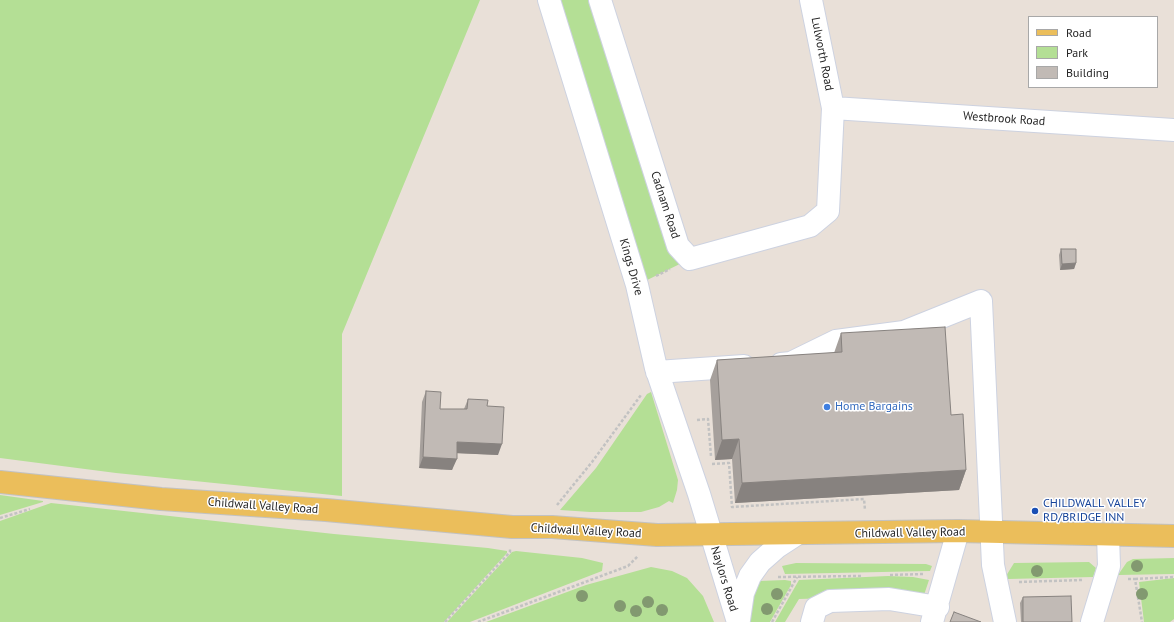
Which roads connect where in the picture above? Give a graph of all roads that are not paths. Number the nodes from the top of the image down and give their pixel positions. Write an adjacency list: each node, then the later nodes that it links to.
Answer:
1 (549, 0): 6 (street, Kings Drive)
2 (600, 0): 4 (street, Cadnam Road)
3 (812, 0): 4 (street, Lulworth Road)
4 (833, 108): 5 (street, Westbrook Road)
5 (1174, 130)
6 (657, 372): 9 (street); 11 (street, Kings Drive)
7 (0, 482): 11 (main road, Childwall Valley Road)
8 (958, 531): 9 (main road, Childwall Valley Road); 10 (main road, Childwall Valley Road); 14 (street)
9 (992, 531): 12 (main road, Childwall Valley Road); 17 (street)
10 (797, 534): 11 (main road, Childwall Valley Road); 15 (street)
11 (711, 535): 15 (street, Naylors Road)
12 (1108, 535): 13 (main road, Childwall Valley Road); 18 (street)
13 (1174, 536)
14 (935, 614): 16 (street)
15 (738, 622)
16 (812, 622)
17 (1005, 622)
18 (1092, 622)

